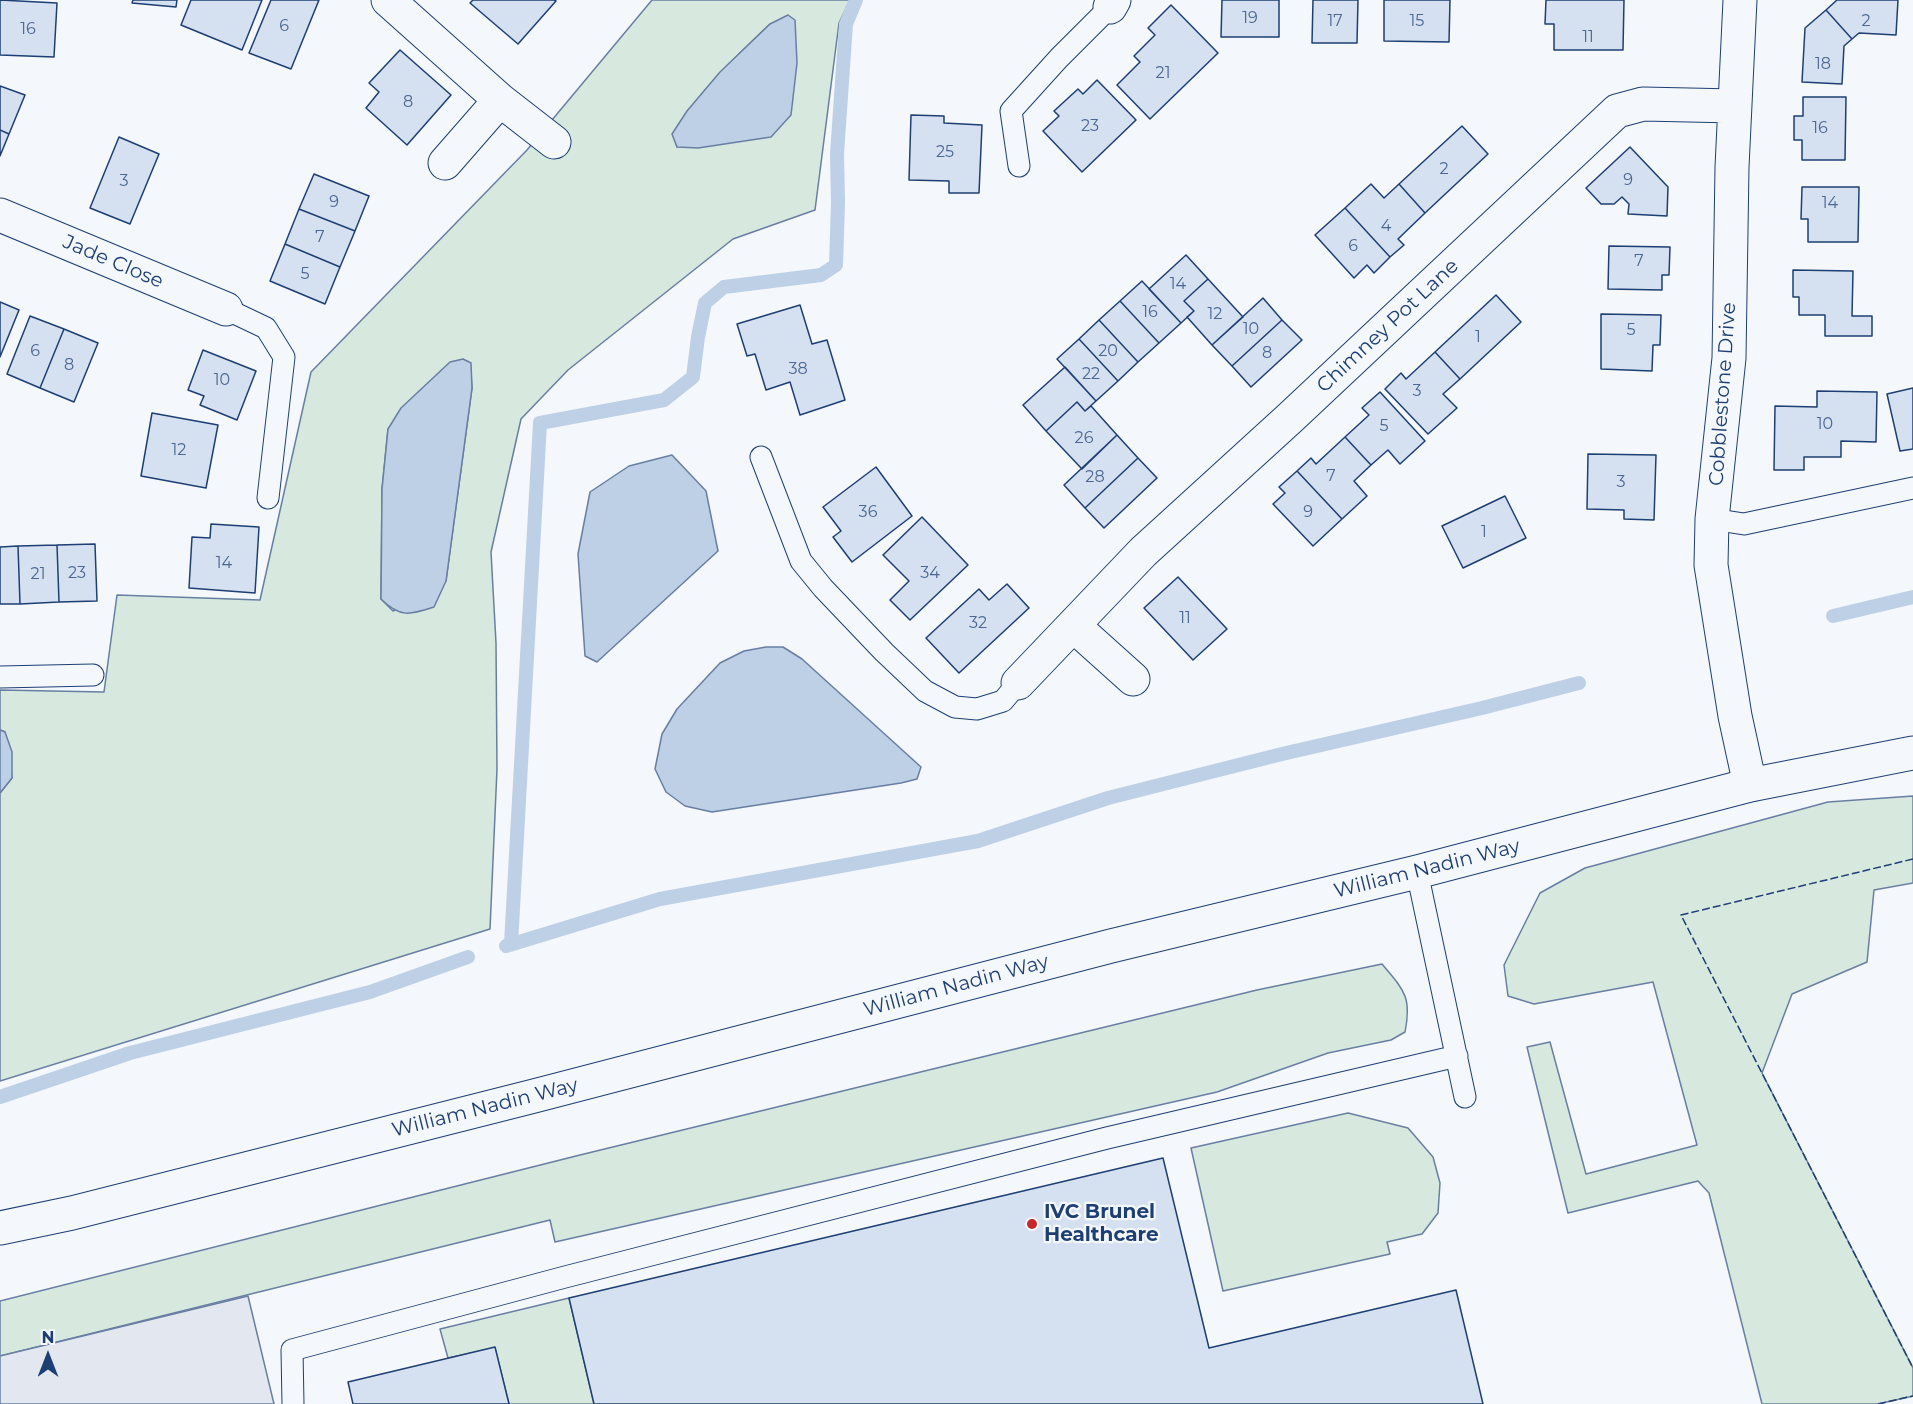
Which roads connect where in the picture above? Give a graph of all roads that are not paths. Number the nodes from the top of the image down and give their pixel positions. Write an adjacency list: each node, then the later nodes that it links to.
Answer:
1 (388, 0): 4 (street)
2 (1740, 0): 5 (street, Cobblestone Drive)
3 (1112, 4): 8 (lane)
4 (500, 100): 6 (street); 7 (street)
5 (1735, 106): 14 (street, Cobblestone Drive); 15 (street, Chimney Pot Lane)
6 (554, 142)
7 (445, 163)
8 (1019, 166)
9 (0, 215): 10 (street, Jade Close)
10 (226, 309): 13 (lane)
11 (761, 457): 19 (lane)
12 (1913, 488): 14 (lane)
13 (268, 498)
14 (1712, 519): 21 (street, Cobblestone Drive)
15 (1074, 626): 18 (street); 19 (street, Chimney Pot Lane)
16 (93, 675): 17 (lane)
17 (0, 677)
18 (1133, 679)
19 (1018, 683)
20 (1913, 753): 21 (street, William Nadin Way)
21 (1749, 785): 22 (street, William Nadin Way)
22 (1417, 872): 23 (lane); 25 (street, William Nadin Way)
23 (1457, 1056): 24 (lane); 26 (lane)
24 (1465, 1097)
25 (0, 1228)
26 (293, 1404)

